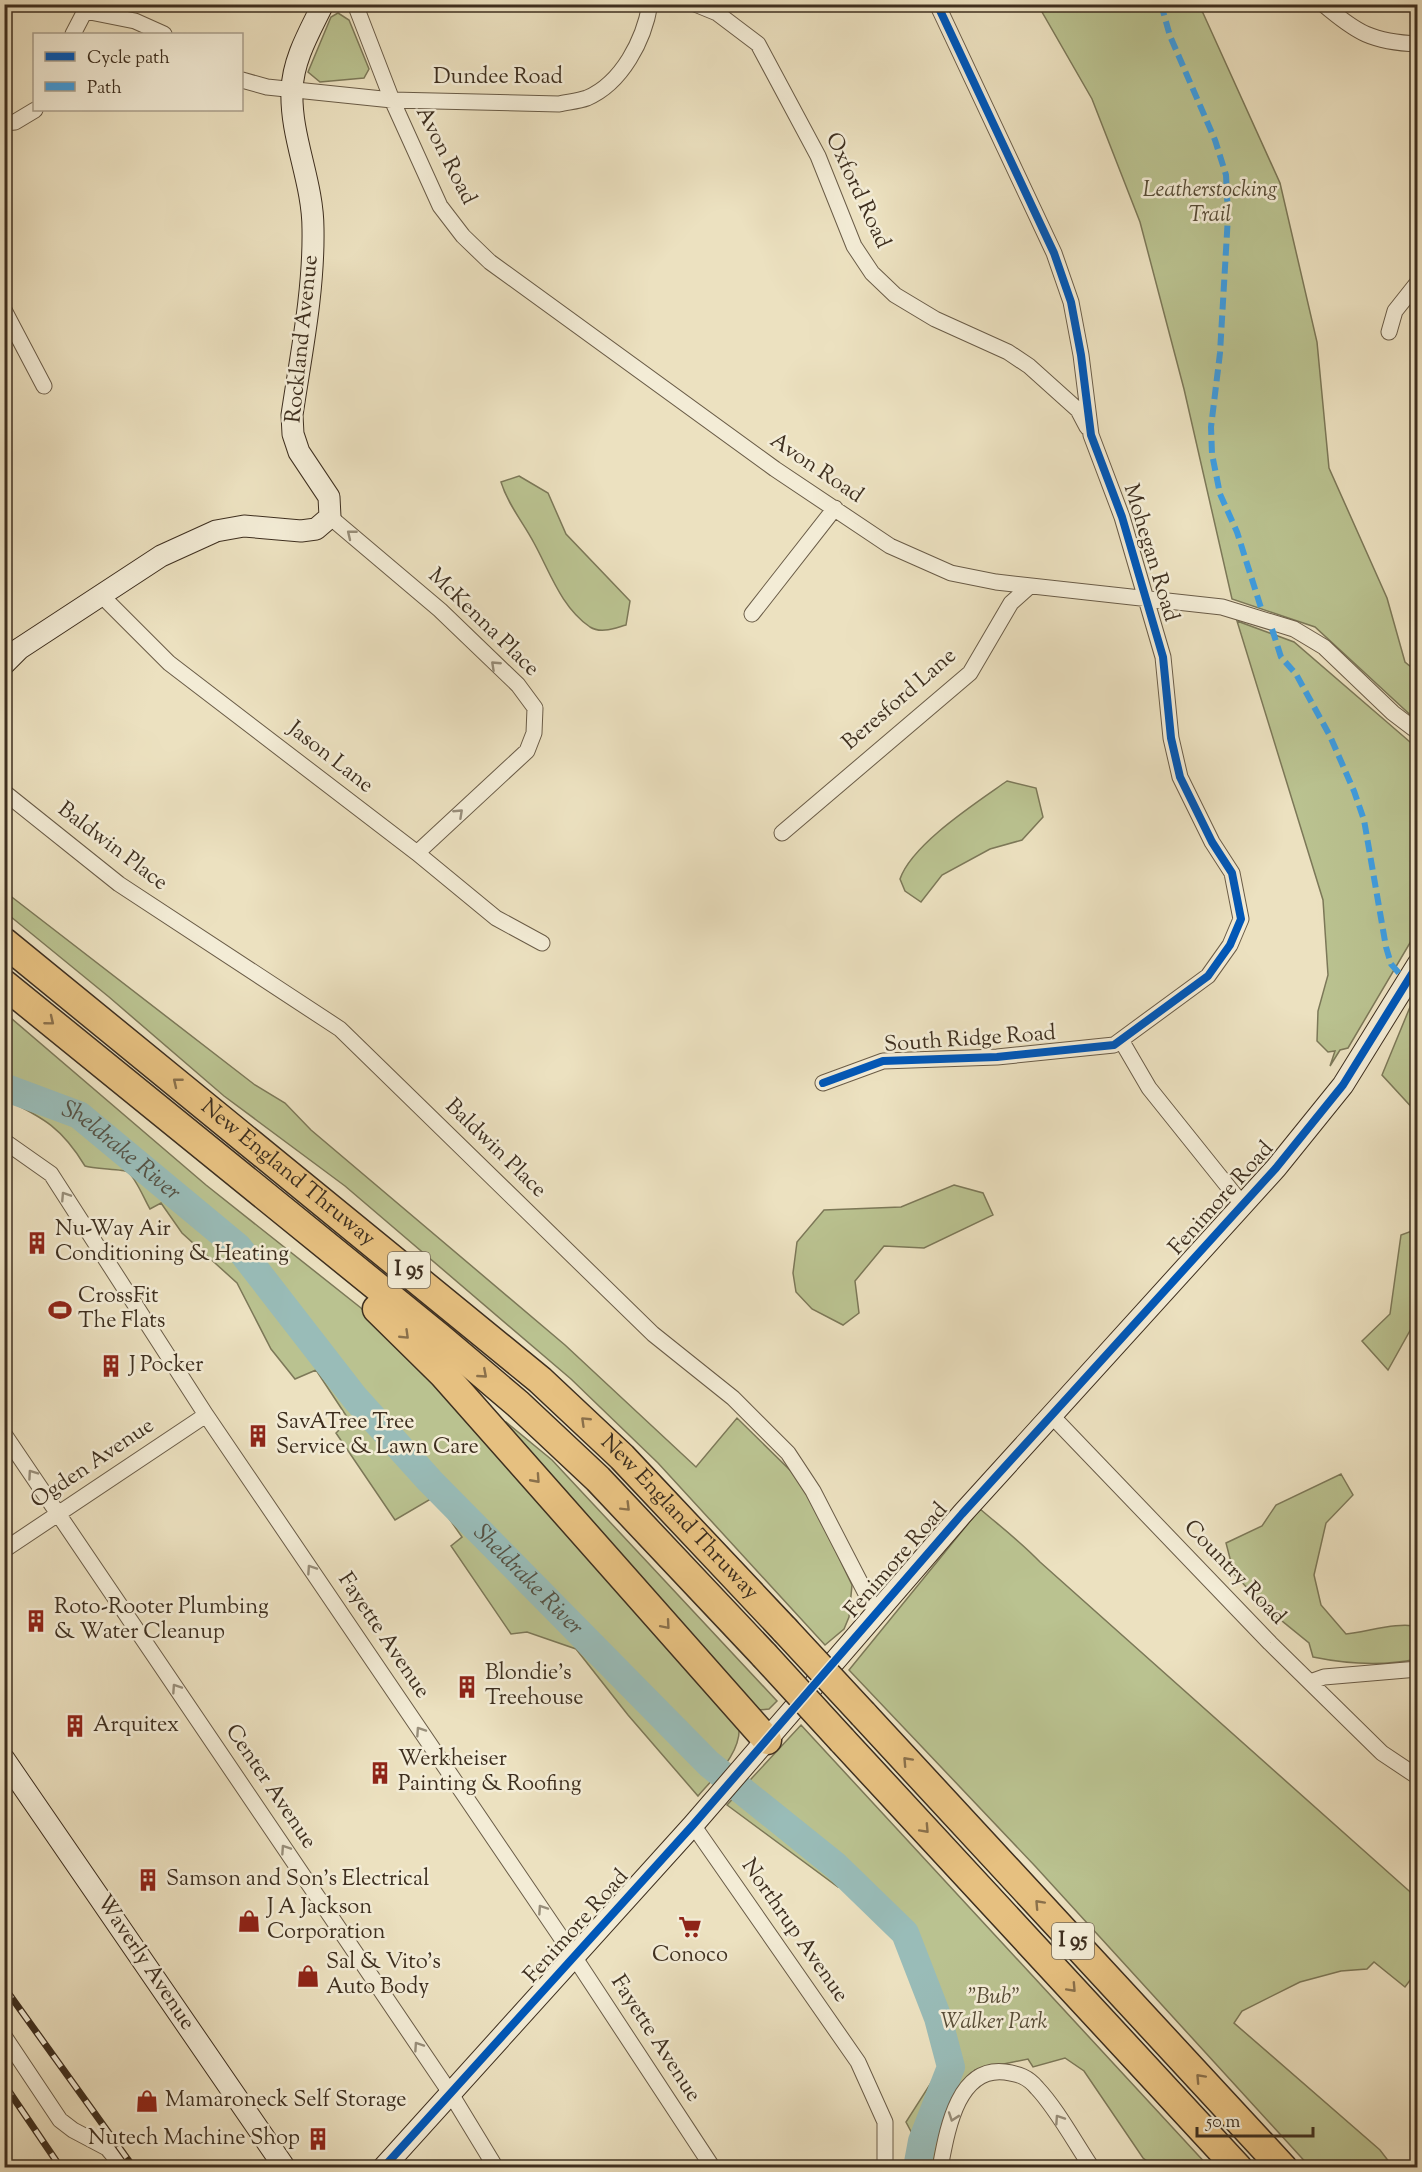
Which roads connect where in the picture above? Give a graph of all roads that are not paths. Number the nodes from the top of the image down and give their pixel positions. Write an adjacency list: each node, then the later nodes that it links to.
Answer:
1 (323, 4): 12 (street, Rockland Avenue)
2 (355, 4): 13 (street, Avon Road)
3 (650, 4): 13 (street, Dundee Road)
4 (695, 4): 20 (street, Oxford Road)
5 (937, 4): 20 (street, Mohegan Road)
6 (1323, 4): 10 (street)
7 (82, 8): 8 (street); 9 (street)
8 (73, 33)
9 (162, 33)
10 (1418, 44)
11 (243, 80): 12 (street, Dundee Road)
12 (292, 89): 13 (street, Dundee Road); 22 (street, Rockland Avenue)
13 (392, 100): 21 (street, Avon Road)
14 (33, 111): 15 (street)
15 (4, 123)
16 (1418, 282): 18 (street)
17 (4, 310): 19 (street)
18 (1389, 332)
19 (44, 386)
20 (1091, 435): 25 (street, Mohegan Road)
21 (835, 508): 23 (street, Avon Road); 26 (street)
22 (330, 517): 24 (street); 31 (street, McKenna Place, one-way to 22)
23 (1030, 586): 25 (street, Avon Road); 30 (street, Beresford Lane)
24 (102, 596): 27 (street); 31 (street, Jason Lane)
25 (1144, 598): 28 (street, Avon Road); 36 (street, Mohegan Road)
26 (752, 614)
27 (4, 664)
28 (1418, 732)
29 (4, 792): 46 (street, Baldwin Place)
30 (783, 833)
31 (417, 853): 33 (street, Jason Lane)
32 (4, 942): 65 (highway, New England Thruway / I 95, one-way to 32, bridge)
33 (542, 943)
34 (1418, 964): 40 (street, Fenimore Road)
35 (4, 984): 39 (highway, New England Thruway / I 95, one-way to 39)
36 (1121, 1040): 37 (street, South Ridge Road); 40 (street)
37 (823, 1083)
38 (4, 1141): 41 (street, Fayette Avenue, one-way to 38)
39 (226, 1164): 49 (highway, one-way to 49); 64 (highway, New England Thruway / I 95, one-way to 64, bridge)
40 (1242, 1204): 42 (street, Fenimore Road)
41 (206, 1416): 44 (street, Ogden Avenue); 53 (street, Fayette Avenue, one-way to 41)
42 (1052, 1416): 46 (street, Fenimore Road); 48 (street, Country Road)
43 (4, 1434): 44 (street, Center Avenue, one-way to 43)
44 (60, 1514): 45 (street, Ogden Avenue); 55 (street, Center Avenue, one-way to 44)
45 (4, 1550)
46 (876, 1613): 49 (street, Fenimore Road)
47 (1418, 1669): 48 (street)
48 (1310, 1682): 51 (street, Country Road)
49 (767, 1740): 52 (street, Fenimore Road)
50 (4, 1759): 57 (street, Waverly Avenue)
51 (1418, 1777)
52 (693, 1825): 53 (street, Fenimore Road); 61 (street, Northrup Avenue)
53 (574, 1958): 55 (street, Fenimore Road); 60 (street, Fayette Avenue)
54 (4, 2036): 56 (street)
55 (451, 2094): 58 (street, Fenimore Road); 59 (street, Center Avenue)
56 (124, 2168)
57 (285, 2168)
58 (383, 2168)
59 (496, 2168)
60 (713, 2168)
61 (885, 2168)
62 (940, 2168): 63 (street, one-way to 62)
63 (1092, 2168)
64 (1238, 2168)
65 (1283, 2168)

